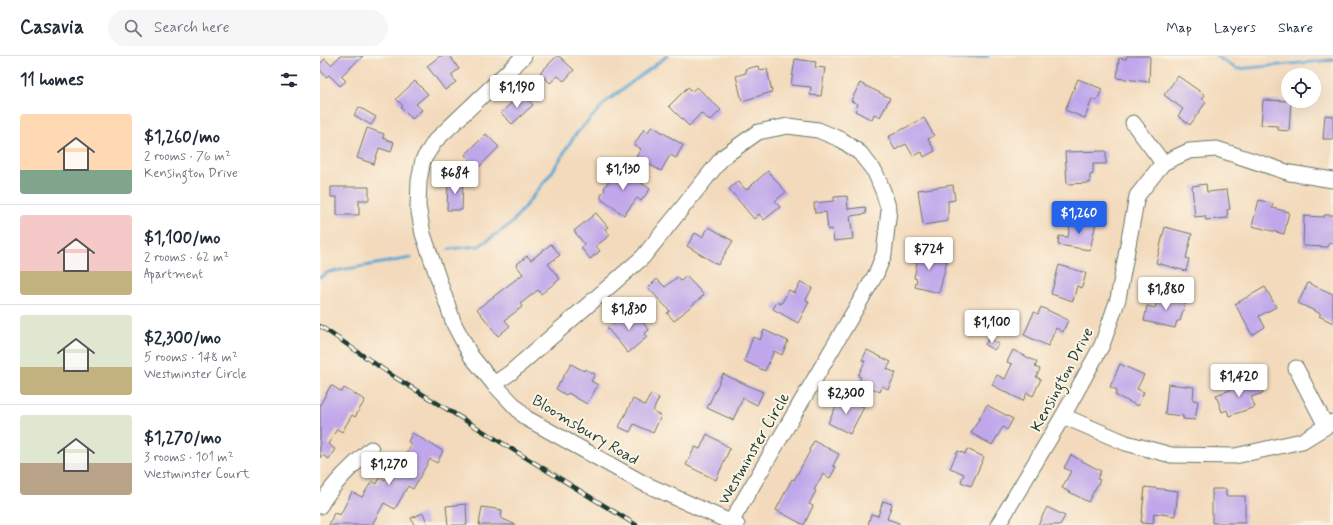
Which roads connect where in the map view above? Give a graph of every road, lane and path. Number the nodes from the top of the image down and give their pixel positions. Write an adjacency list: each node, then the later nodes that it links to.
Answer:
1 (524, 56): 6 (street, Bloomsbury Road)
2 (1133, 123): 3 (street)
3 (1163, 163): 4 (street, Kensington Drive); 7 (street, Kensington Drive)
4 (1333, 180)
5 (1296, 368): 8 (street)
6 (494, 384): 11 (street, Bloomsbury Road); 11 (street, Westminster Circle)
7 (1063, 416): 8 (street); 12 (street, Kensington Drive)
8 (1330, 424)
9 (371, 449): 10 (street)
10 (320, 506)
11 (734, 523)
12 (998, 525)

